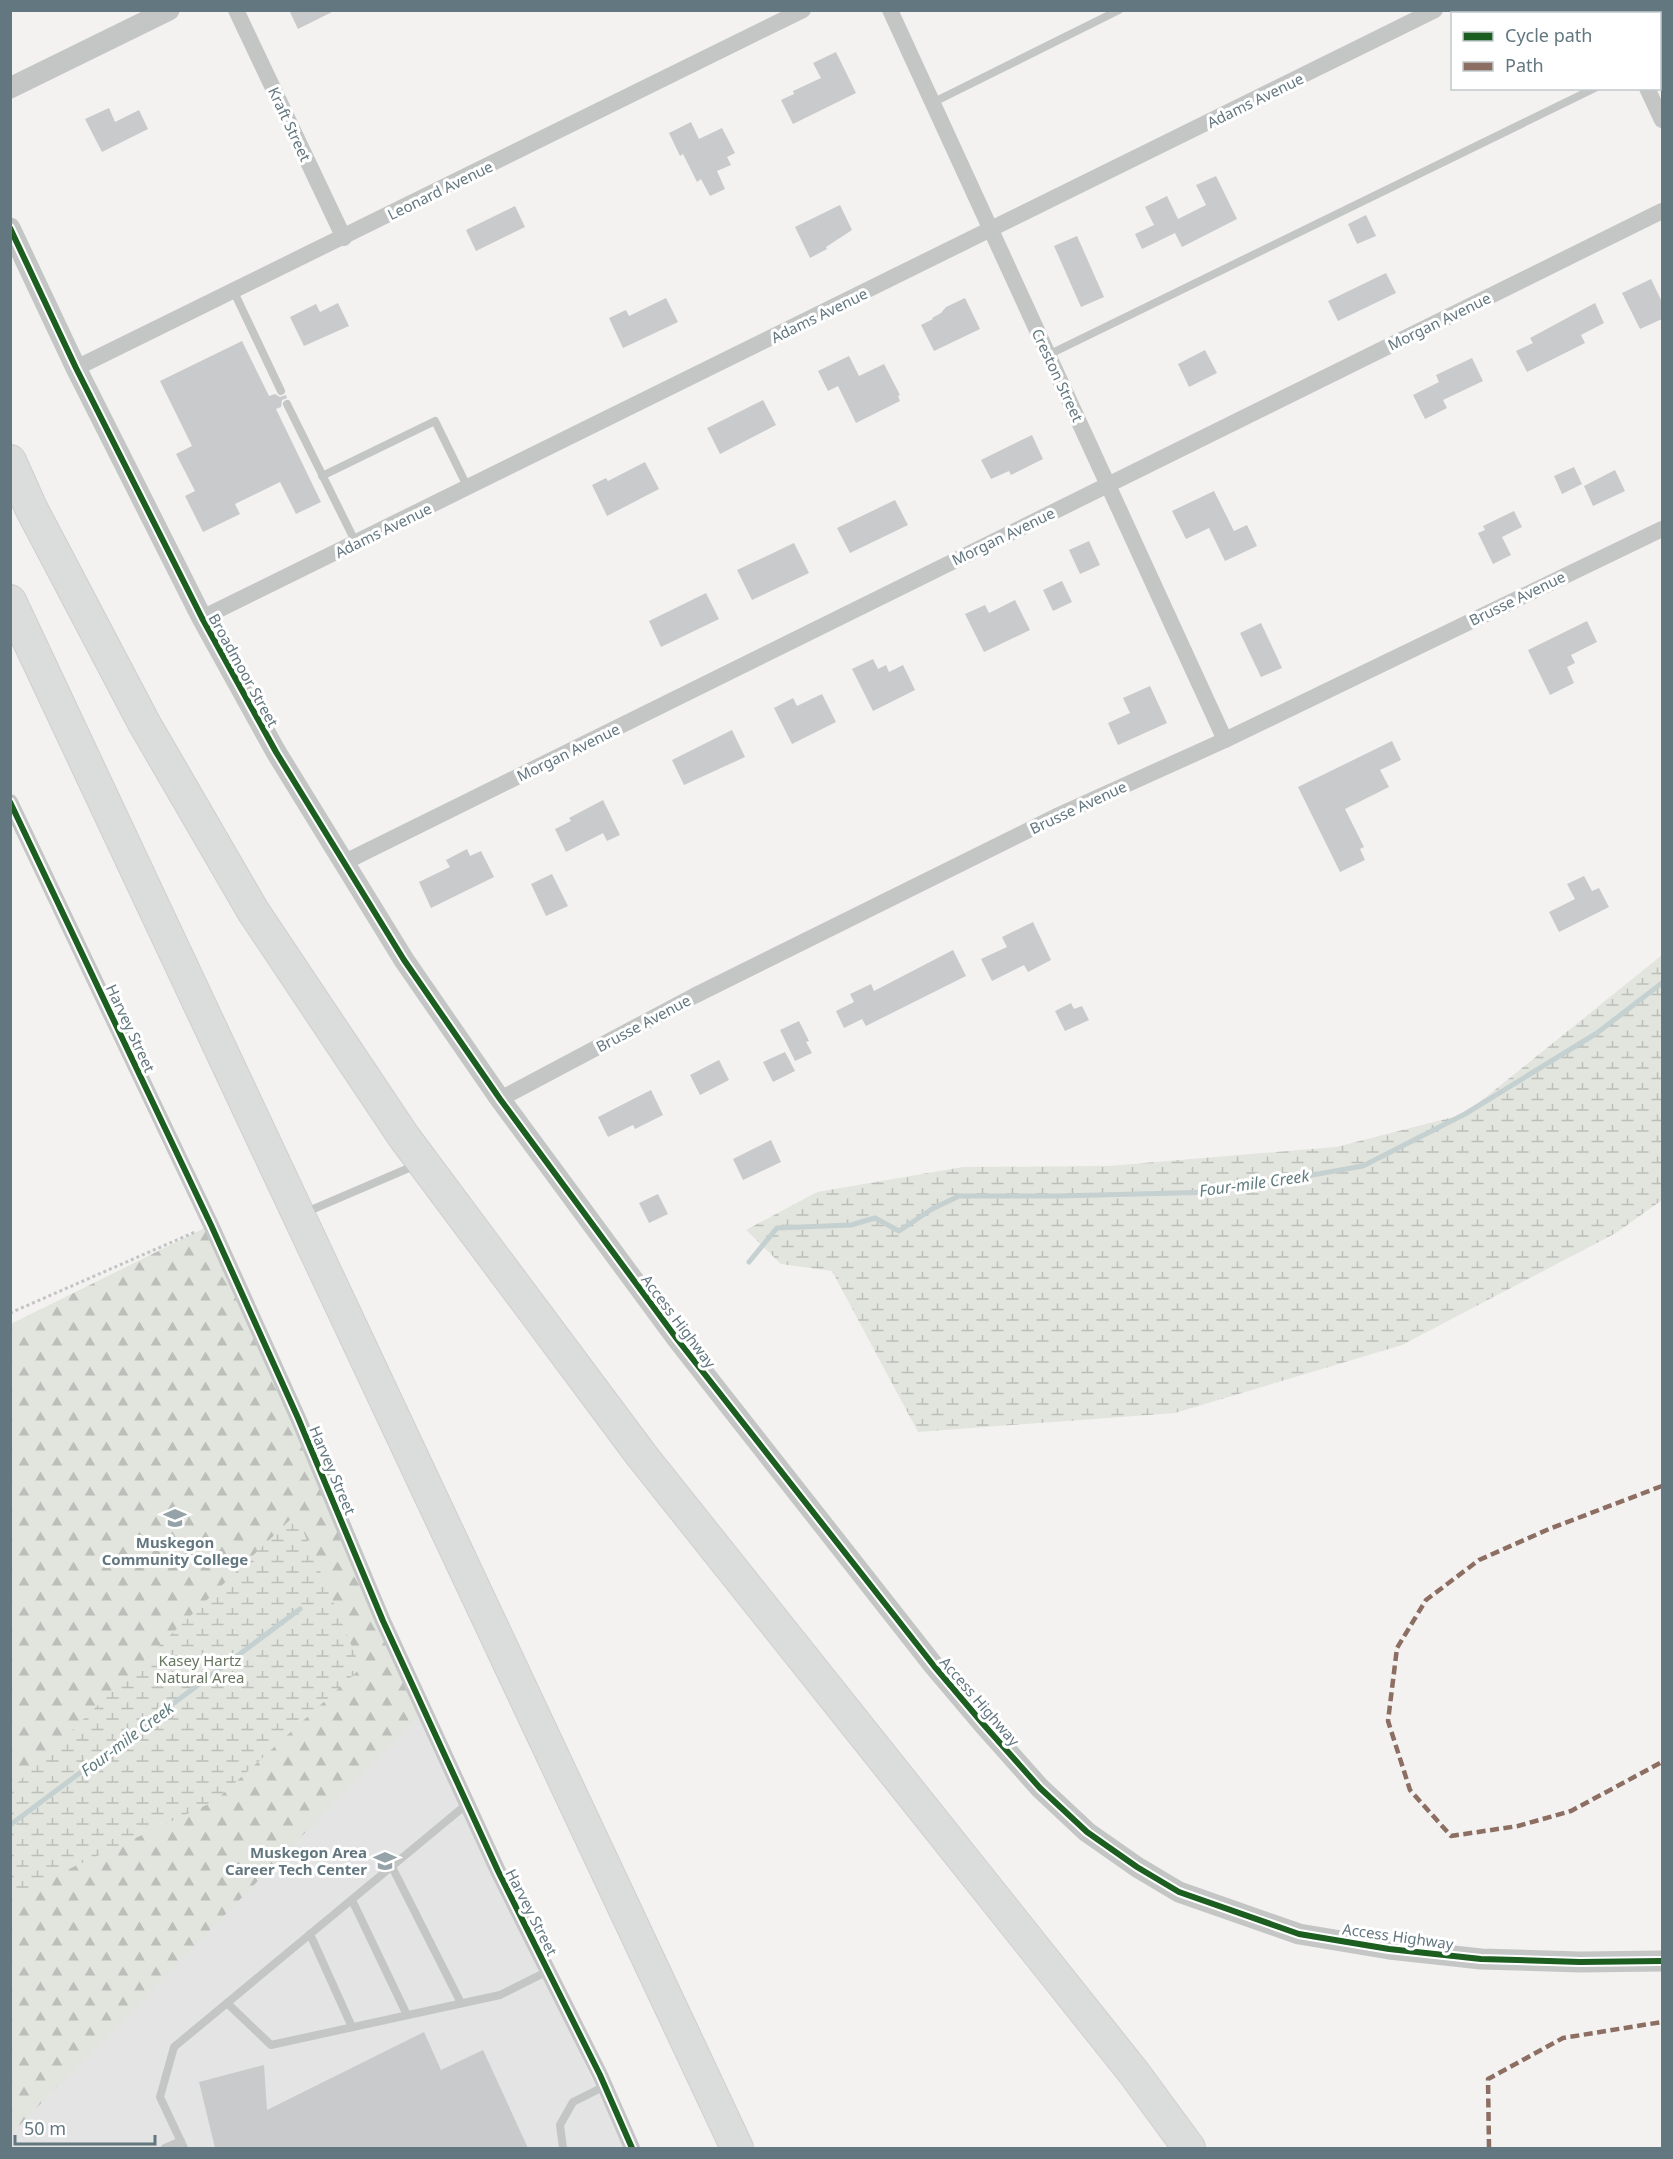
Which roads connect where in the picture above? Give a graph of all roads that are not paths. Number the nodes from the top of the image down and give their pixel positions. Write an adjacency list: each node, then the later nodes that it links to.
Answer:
1 (169, 10): 7 (street)
2 (236, 10): 15 (street, Kraft Street)
3 (803, 10): 15 (street, Leonard Avenue)
4 (890, 10): 10 (street, Creston Street)
5 (1119, 10): 10 (lane)
6 (1435, 10): 14 (street, Adams Avenue)
7 (10, 88)
8 (1591, 90): 17 (lane)
9 (1648, 90): 11 (street)
10 (932, 103): 14 (street, Creston Street)
11 (1662, 120)
12 (1662, 212): 23 (street, Morgan Avenue)
13 (10, 228): 18 (street, Broadmoor Street)
14 (991, 230): 17 (street, Creston Street); 24 (street, Adams Avenue)
15 (344, 238): 16 (street, Leonard Avenue)
16 (234, 292): 18 (street, Leonard Avenue); 19 (lane)
17 (1048, 355): 23 (street, Creston Street)
18 (76, 368): 28 (street, Broadmoor Street)
19 (281, 391)
20 (287, 404): 22 (lane)
21 (10, 460): 33 (highway)
22 (322, 476): 24 (lane); 26 (lane)
23 (1108, 484): 29 (street, Creston Street); 31 (street, Morgan Avenue)
24 (468, 488): 26 (street, Adams Avenue)
25 (1662, 529): 29 (street, Brusse Avenue)
26 (356, 543): 28 (street, Adams Avenue)
27 (10, 601): 34 (highway)
28 (202, 618): 31 (street, Broadmoor Street)
29 (1225, 740): 32 (street, Brusse Avenue)
30 (10, 802): 35 (street, Harvey Street)
31 (345, 862): 32 (street, Broadmoor Street)
32 (500, 1099): 39 (street, Access Highway)
33 (422, 1163): 34 (lane); 45 (highway)
34 (299, 1216): 51 (highway)
35 (467, 1804): 36 (lane); 40 (street, Harvey Street)
36 (392, 1867): 37 (lane); 42 (lane)
37 (352, 1900): 38 (lane); 43 (lane)
38 (310, 1934): 41 (lane); 44 (lane)
39 (1662, 1961)
40 (548, 1971): 42 (lane); 46 (street, Harvey Street)
41 (227, 2003): 44 (lane); 47 (lane)
42 (461, 2003): 43 (lane)
43 (406, 2015): 44 (lane)
44 (352, 2027)
45 (1134, 2073): 52 (highway); 53 (highway)
46 (605, 2086): 49 (lane); 50 (street, Harvey Street)
47 (183, 2145): 48 (lane)
48 (165, 2148)
49 (563, 2148)
50 (632, 2148)
51 (737, 2148)
52 (1189, 2148)
53 (1201, 2148)

